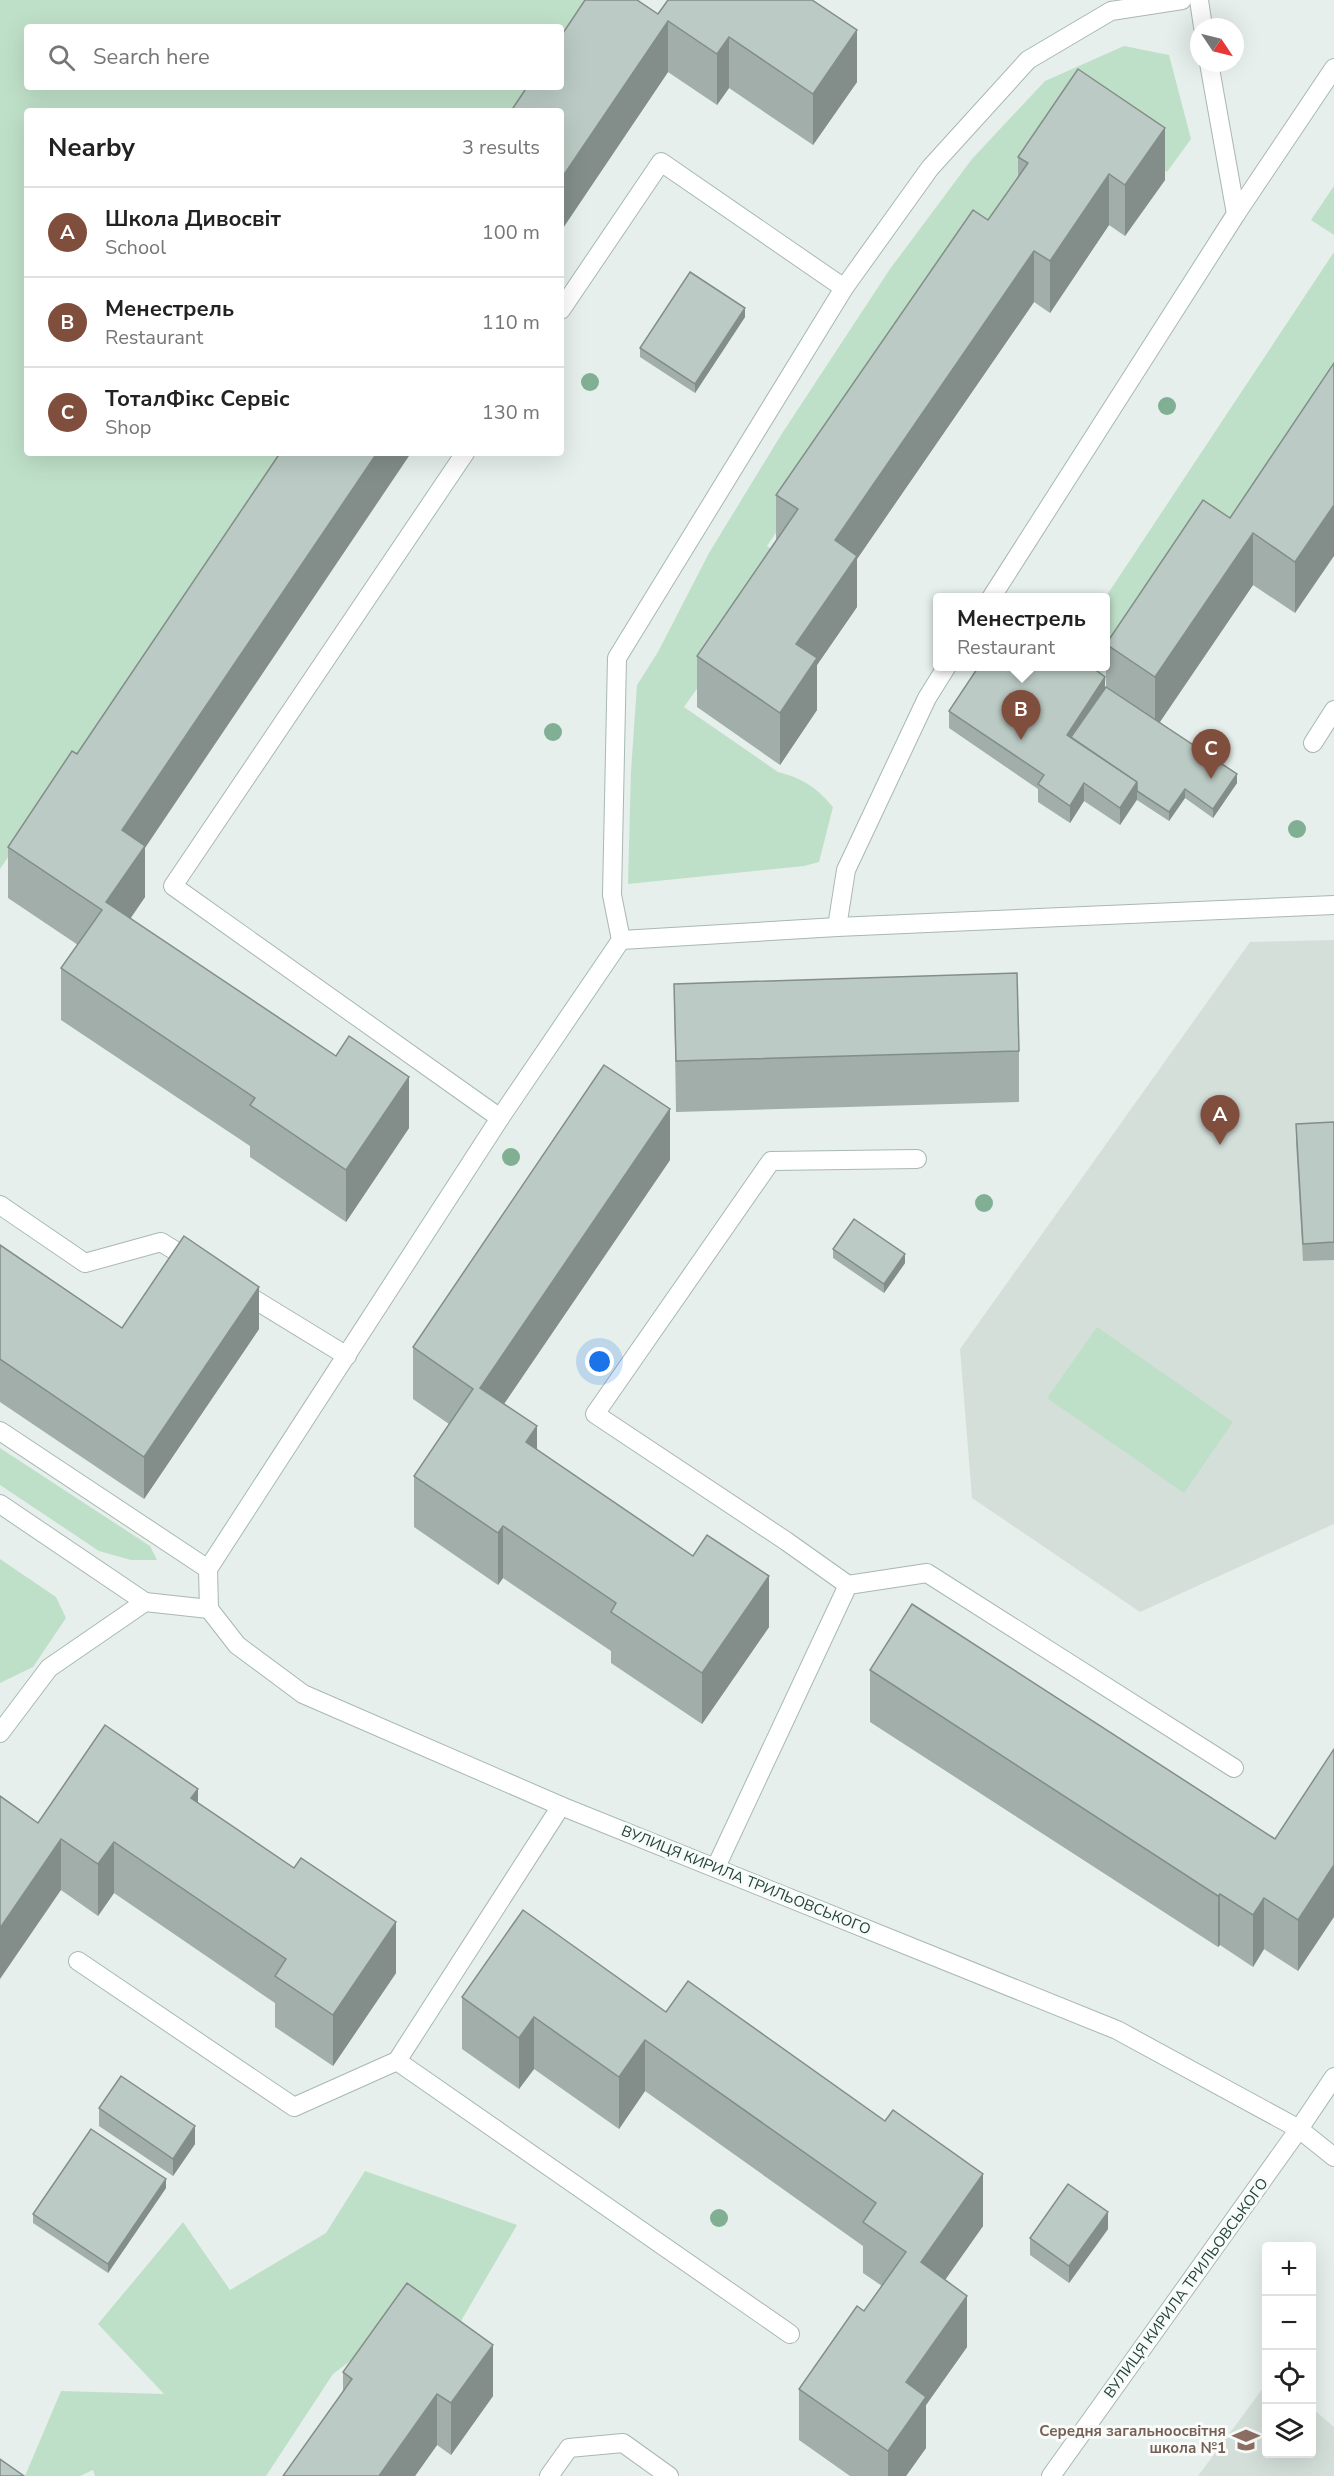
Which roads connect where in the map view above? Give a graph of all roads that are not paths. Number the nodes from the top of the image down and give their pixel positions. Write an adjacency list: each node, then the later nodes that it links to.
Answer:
1 (1182, 0): 3 (street)
2 (1198, 0): 4 (street)
3 (1110, 5): 8 (street)
4 (1201, 18)
5 (1334, 68): 7 (street)
6 (1211, 72): 7 (street)
7 (1236, 214): 11 (street)
8 (844, 288): 9 (street); 17 (street)
9 (564, 306)
10 (463, 456): 18 (street)
11 (994, 593)
12 (944, 671): 16 (street)
13 (1334, 710): 14 (street)
14 (1313, 743)
15 (1334, 905): 16 (street)
16 (837, 927): 17 (street)
17 (621, 940): 18 (street)
18 (500, 1118): 21 (street)
19 (917, 1160): 25 (street)
20 (0, 1205): 21 (street)
21 (347, 1356): 24 (street)
22 (0, 1431): 24 (street)
23 (0, 1504): 26 (street)
24 (208, 1569): 27 (street)
25 (848, 1585): 29 (street); 31 (street)
26 (145, 1602): 27 (street); 28 (street)
27 (209, 1609): 30 (street, ВУЛИЦЯ КИРИЛА ТРИЛЬОВСЬКОГО)
28 (0, 1733)
29 (1234, 1768)
30 (561, 1806): 31 (street, ВУЛИЦЯ КИРИЛА ТРИЛЬОВСЬКОГО); 33 (street)
31 (716, 1867): 35 (street, ВУЛИЦЯ КИРИЛА ТРИЛЬОВСЬКОГО)
32 (78, 1961): 33 (street)
33 (397, 2061): 37 (street)
34 (1334, 2077): 35 (street)
35 (1299, 2129): 36 (street, ВУЛИЦЯ КИРИЛА ТРИЛЬОВСЬКОГО); 40 (street, ВУЛИЦЯ КИРИЛА ТРИЛЬОВСЬКОГО)
36 (1334, 2157)
37 (790, 2334)
38 (549, 2476): 39 (street)
39 (669, 2476)
40 (1051, 2476)

